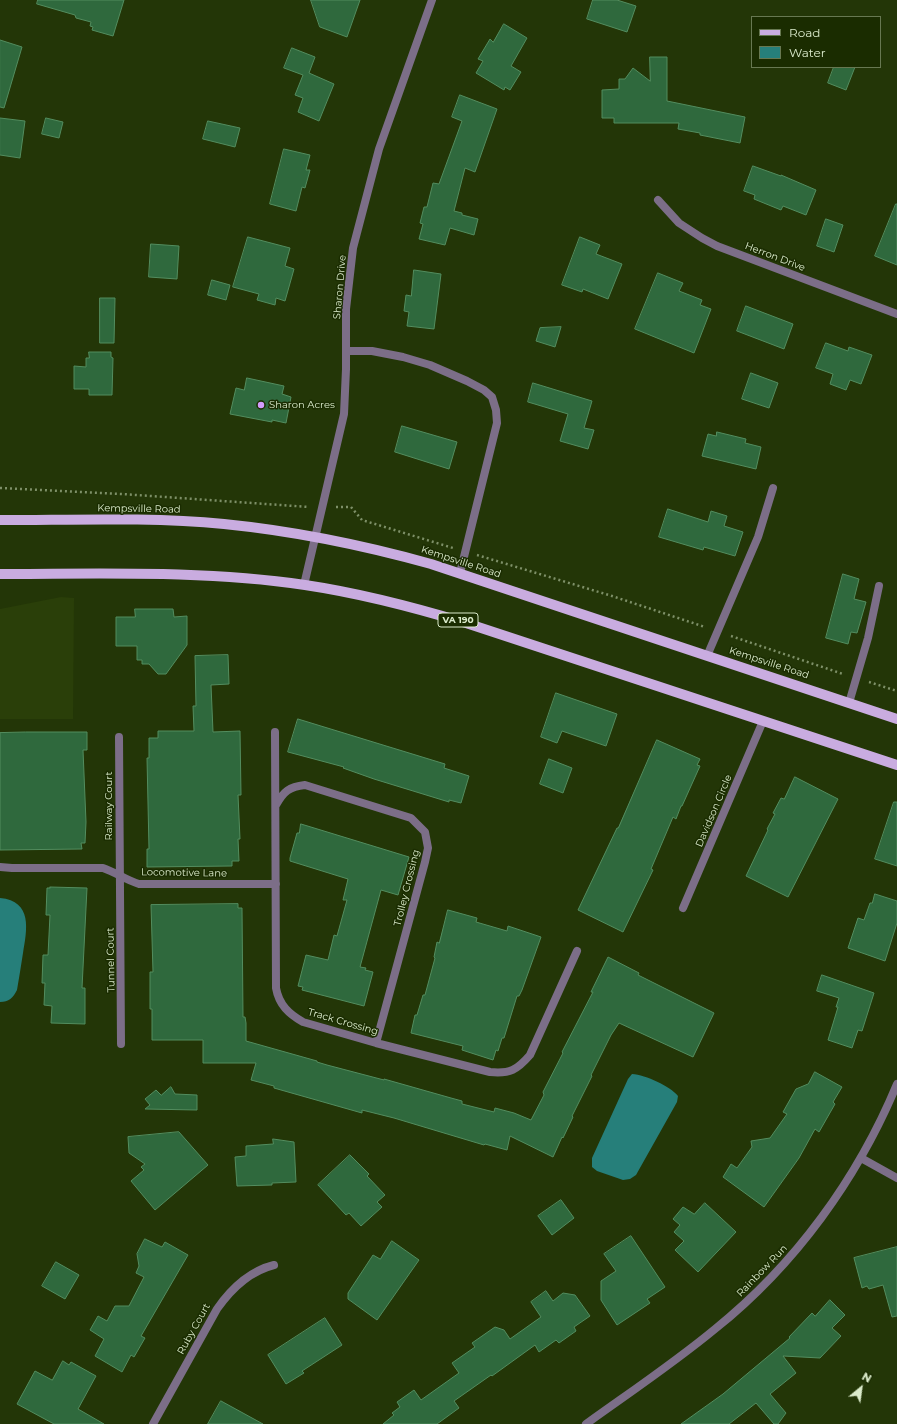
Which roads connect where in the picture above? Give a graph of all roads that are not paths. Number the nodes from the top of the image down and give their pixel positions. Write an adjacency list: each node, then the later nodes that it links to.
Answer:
1 (432, 0): 4 (street, Sharon Drive)
2 (658, 200): 3 (street, Herron Drive)
3 (897, 314)
4 (346, 351): 7 (street, Sharon Drive); 9 (street)
5 (773, 488): 12 (street)
6 (0, 520): 7 (main road, Kempsville Road)
7 (315, 537): 9 (main road, Kempsville Road); 10 (street, Sharon Drive)
8 (0, 574): 10 (main road, VA 190)
9 (460, 574): 12 (main road, Kempsville Road)
10 (304, 584): 15 (main road, VA 190)
11 (879, 586): 13 (street)
12 (707, 656): 13 (main road, Kempsville Road)
13 (849, 703): 14 (main road, Kempsville Road)
14 (897, 719)
15 (763, 721): 18 (main road, VA 190); 23 (street, Davidson Circle)
16 (275, 732): 19 (street, Track Crossing)
17 (119, 737): 21 (street, Railway Court)
18 (897, 765)
19 (276, 805): 22 (street, Track Crossing); 25 (street, Trolley Crossing)
20 (0, 867): 21 (street, Locomotive Lane)
21 (120, 875): 22 (street, Locomotive Lane); 26 (street, Tunnel Court)
22 (276, 884): 25 (street, Track Crossing)
23 (683, 908)
24 (577, 951): 25 (street, Track Crossing)
25 (376, 1043)
26 (121, 1044)
27 (897, 1084): 28 (street, Rainbow Run)
28 (861, 1158): 29 (street); 32 (street, Rainbow Run)
29 (897, 1178)
30 (274, 1265): 31 (street, Ruby Court)
31 (153, 1424)
32 (586, 1424)

